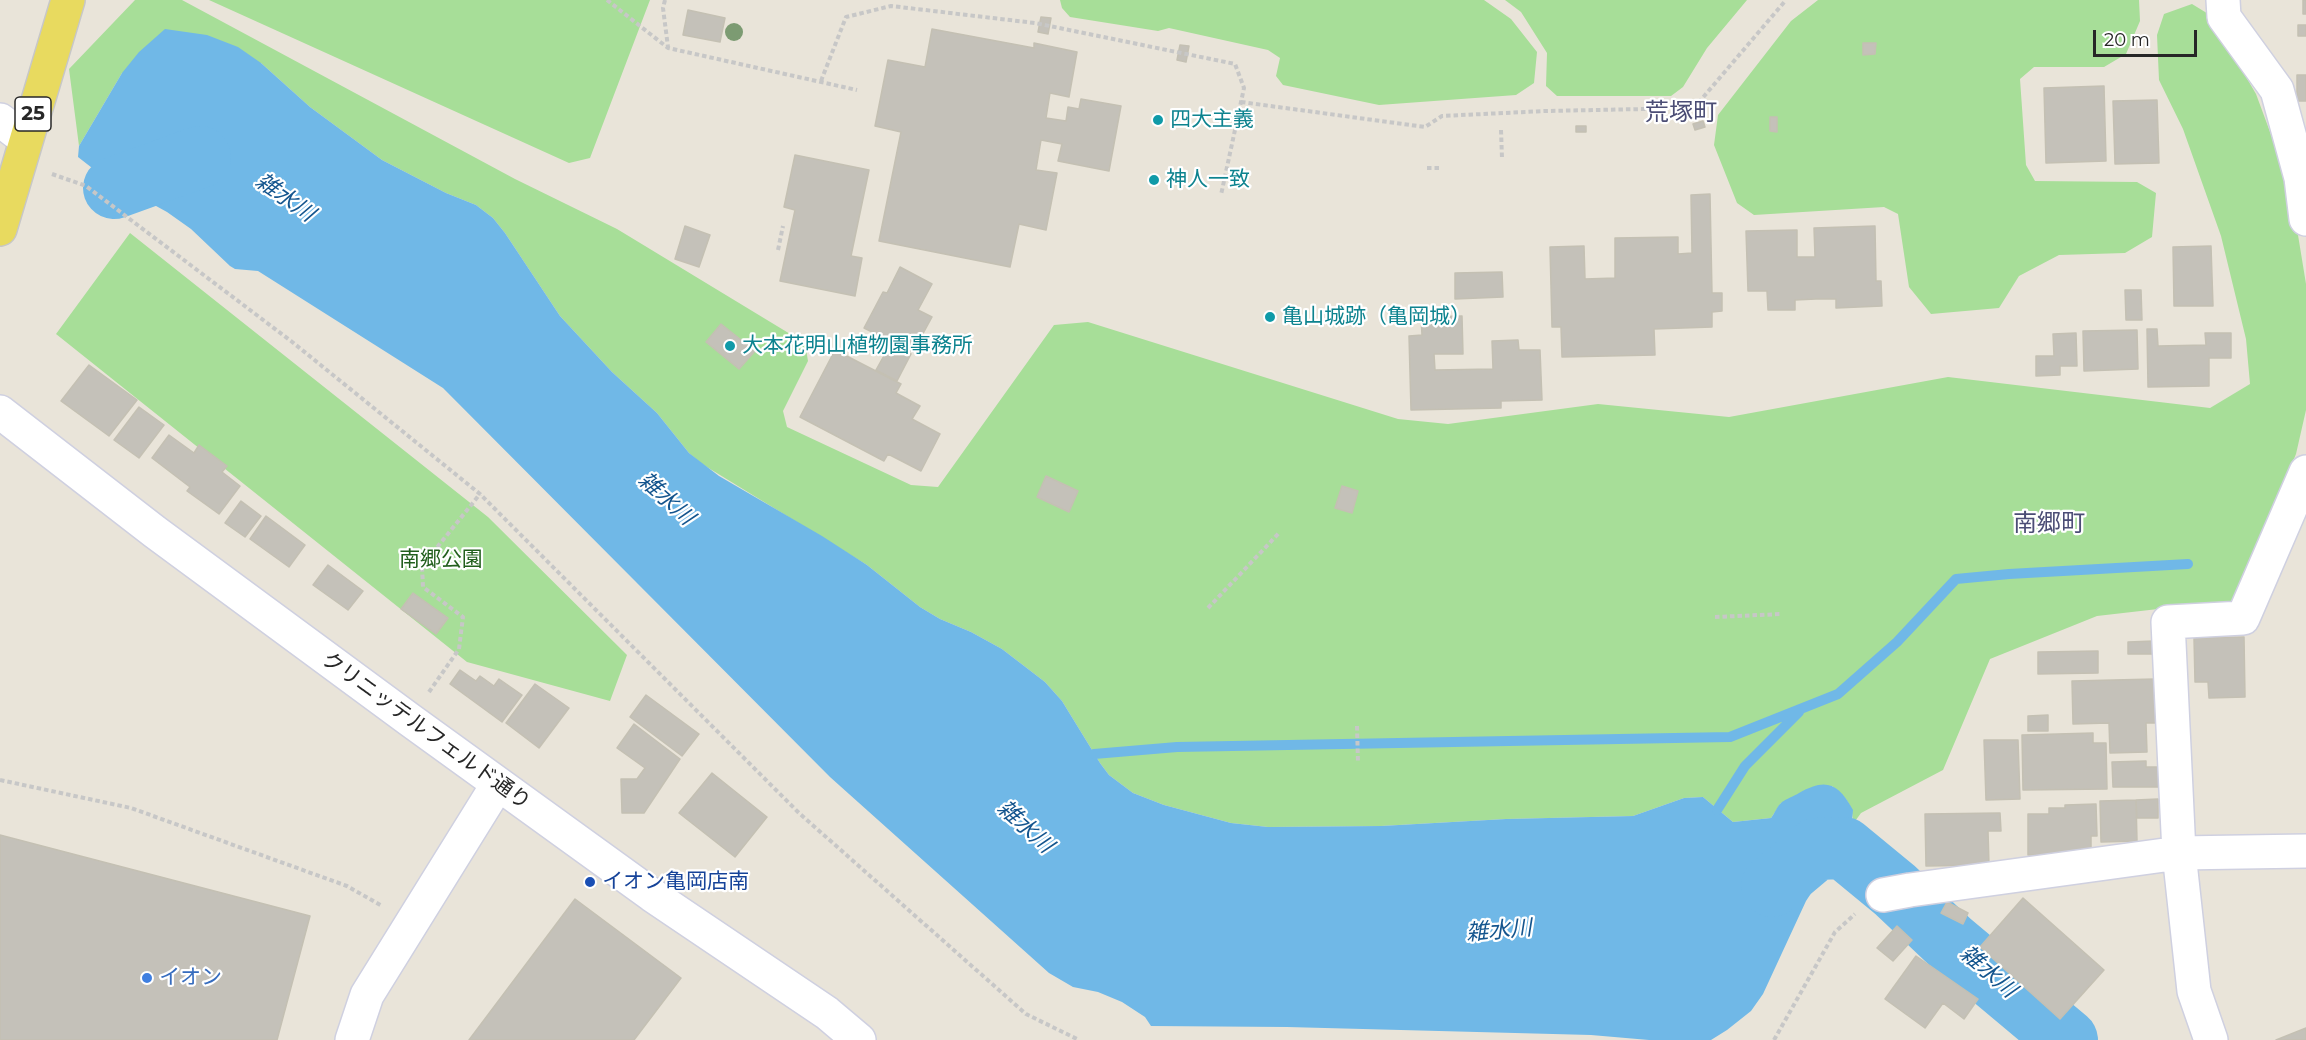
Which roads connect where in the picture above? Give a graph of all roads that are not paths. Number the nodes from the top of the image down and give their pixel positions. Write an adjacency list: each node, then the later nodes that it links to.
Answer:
1 (68, 0): 4 (main road, 25)
2 (2223, 0): 5 (street)
3 (0, 120): 4 (street)
4 (22, 150): 6 (main road, 25)
5 (2306, 219)
6 (0, 229)
7 (0, 412): 9 (street, クリニッテルフェルド通り)
8 (2306, 472): 11 (street)
9 (498, 784): 13 (street); 14 (street, クリニッテルフェルド通り)
10 (2306, 851): 11 (street)
11 (2179, 853): 12 (street); 15 (street)
12 (1883, 895)
13 (352, 1040)
14 (859, 1040)
15 (2211, 1040)

